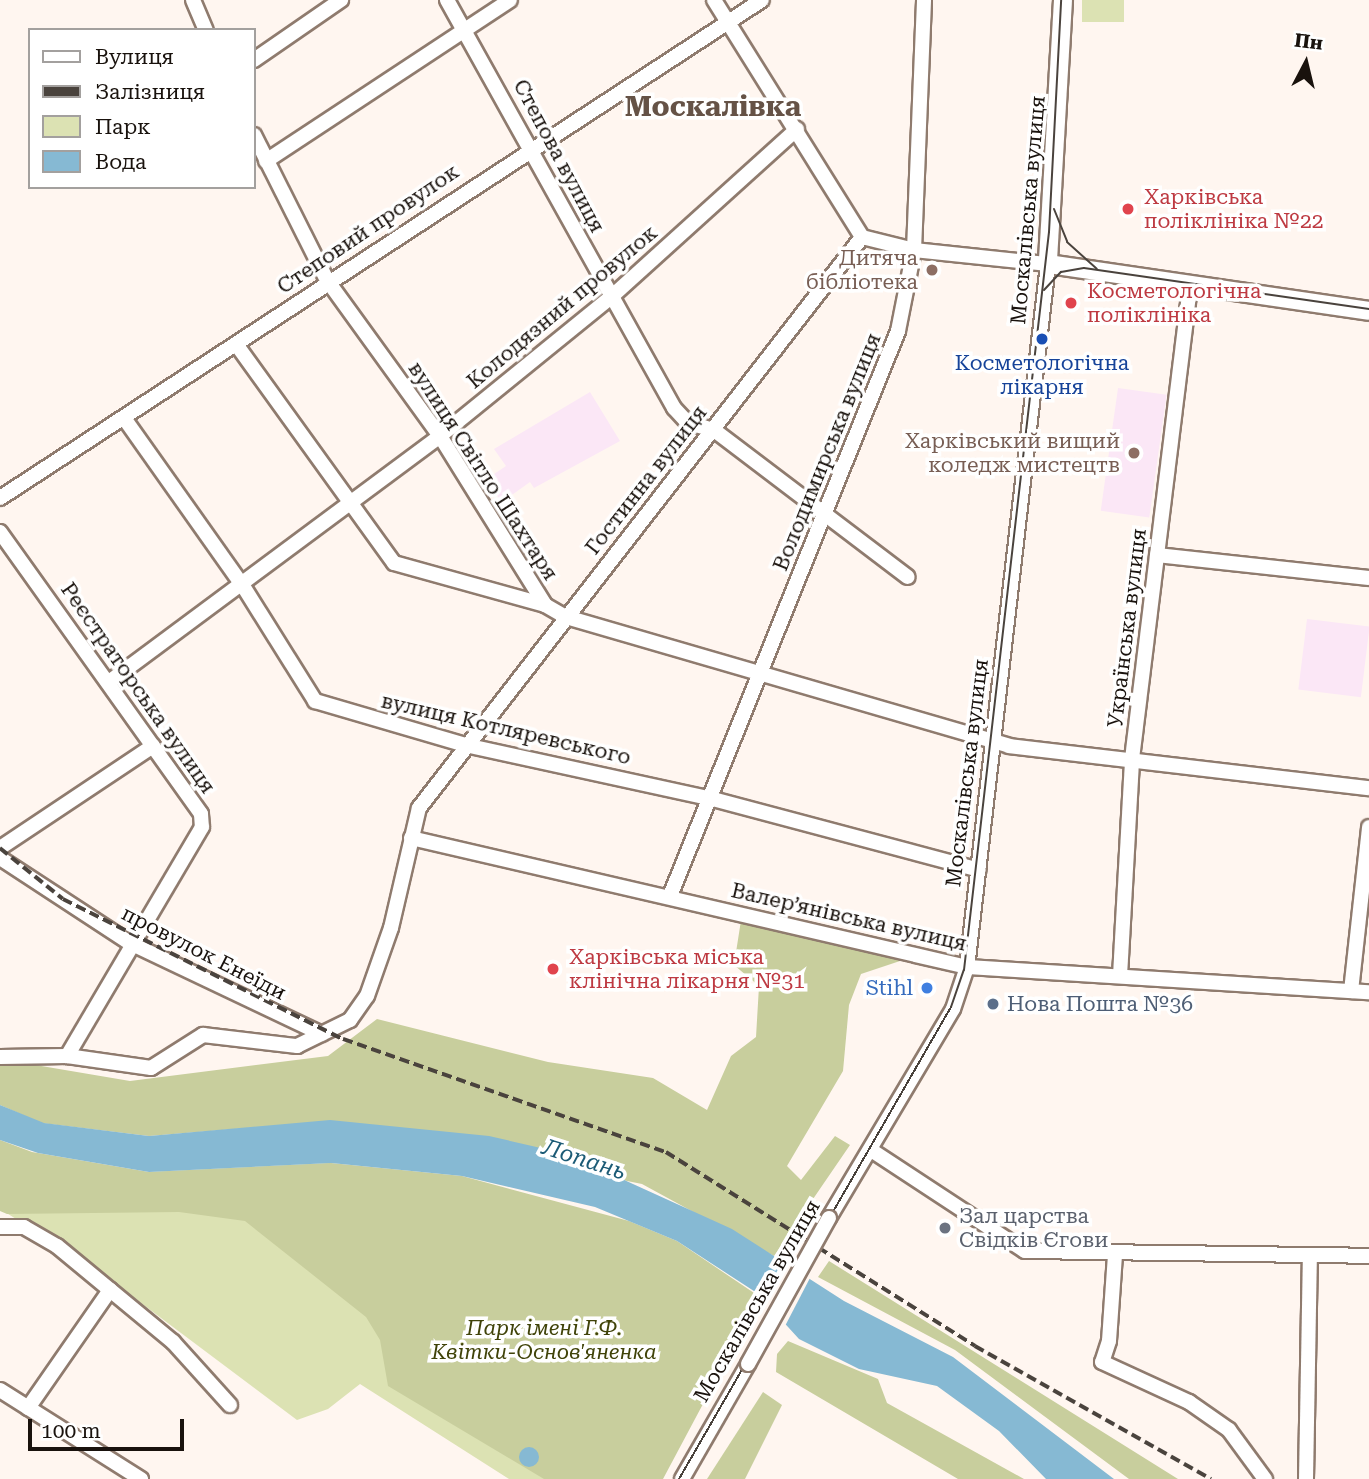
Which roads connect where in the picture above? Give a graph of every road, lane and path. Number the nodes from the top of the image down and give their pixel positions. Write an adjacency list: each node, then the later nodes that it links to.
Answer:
1 (193, 0): 10 (street)
2 (341, 0): 12 (street)
3 (447, 0): 11 (street, Степова вулиця)
4 (510, 0): 11 (street)
5 (714, 0): 9 (street)
6 (762, 0): 9 (street, Степовий провулок)
7 (924, 0): 18 (street, Володимирська вулиця)
8 (1063, 0): 19 (main road, Москалівська вулиця)
9 (729, 21): 13 (street); 15 (street, Степовий провулок)
10 (205, 28)
11 (464, 30): 15 (street, Степова вулиця); 16 (street)
12 (256, 59)
13 (797, 129): 17 (street); 22 (street, Колодязний провулок)
14 (256, 139): 16 (street, вулиця Світло Шахтаря)
15 (533, 145): 20 (street, Степовий провулок); 22 (street, Степова вулиця)
16 (266, 161): 20 (street, вулиця Світло Шахтаря)
17 (862, 237): 18 (street); 26 (street, Гостинна вулиця)
18 (914, 250): 19 (street); 30 (street, Володимирська вулиця)
19 (1048, 264): 21 (main road); 40 (street, Москалівська вулиця)
20 (327, 280): 24 (street, Степовий провулок); 27 (street, вулиця Світло Шахтаря)
21 (1190, 286): 23 (main road); 32 (street, Українська вулиця)
22 (610, 298): 26 (street, Степова вулиця); 27 (street, Колодязний провулок)
23 (1369, 311)
24 (236, 344): 25 (street, Степовий провулок); 29 (street)
25 (124, 418): 28 (street, Степовий провулок); 35 (street, вулиця Котляревського)
26 (714, 430): 30 (street, Степова вулиця); 37 (street, Гостинна вулиця)
27 (440, 436): 29 (street, Колодязний провулок); 36 (street, вулиця Світло Шахтаря)
28 (0, 498)
29 (353, 504): 35 (street, Колодязний провулок); 36 (street)
30 (827, 516): 33 (street, Степова вулиця); 38 (street, Володимирська вулиця)
31 (0, 532): 39 (street, Реєстраторська вулиця)
32 (1157, 555): 34 (street); 43 (street, Українська вулиця)
33 (908, 577)
34 (1369, 579)
35 (243, 586): 39 (street, Колодязний провулок); 41 (street, вулиця Котляревського)
36 (545, 605): 37 (street, вулиця Світло Шахтаря)
37 (566, 617): 38 (street, вулиця Світло Шахтаря); 41 (street, Гостинна вулиця)
38 (757, 675): 40 (street, вулиця Світло Шахтаря); 45 (street, Володимирська вулиця)
39 (108, 682): 42 (street, Реєстраторська вулиця)
40 (994, 741): 43 (street, вулиця Світло Шахтаря); 50 (street, Москалівська вулиця)
41 (465, 744): 45 (street, вулиця Котляревського); 47 (street, Гостинна вулиця)
42 (153, 746): 48 (street); 52 (street, Реєстраторська вулиця)
43 (1132, 759): 44 (street, вулиця Світло Шахтаря); 54 (street, Українська вулиця)
44 (1369, 788)
45 (709, 798): 50 (street, вулиця Котляревського); 51 (street, Володимирська вулиця)
46 (1369, 827): 55 (street)
47 (411, 838): 51 (street, Валер’янівська вулиця); 57 (street, Гостинна вулиця)
48 (0, 848)
49 (0, 858): 52 (street, провулок Енеїди)
50 (979, 870): 53 (street, Москалівська вулиця)
51 (670, 896): 53 (street, Валер’янівська вулиця)
52 (130, 943): 57 (street, провулок Енеїди); 58 (street, Реєстраторська вулиця)
53 (967, 967): 54 (street, Валер’янівська вулиця); 60 (street, Москалівська вулиця)
54 (1120, 976): 55 (street, Валер’янівська вулиця)
55 (1351, 991): 56 (street, Валер’янівська вулиця)
56 (1369, 992)
57 (320, 1036): 58 (street, Гостинна вулиця)
58 (67, 1056): 59 (street, Гостинна вулиця)
59 (0, 1057)
60 (871, 1150): 62 (street); 70 (street, Москалівська вулиця, bridge)
61 (0, 1227): 65 (street)
62 (1115, 1255): 63 (street); 71 (street)
63 (1310, 1256): 64 (street); 72 (street)
64 (1369, 1256)
65 (110, 1290): 67 (street); 68 (street)
66 (0, 1390): 68 (street)
67 (230, 1405)
68 (28, 1408): 69 (street)
69 (141, 1479)
70 (681, 1479)
71 (1265, 1479)
72 (1306, 1479)

